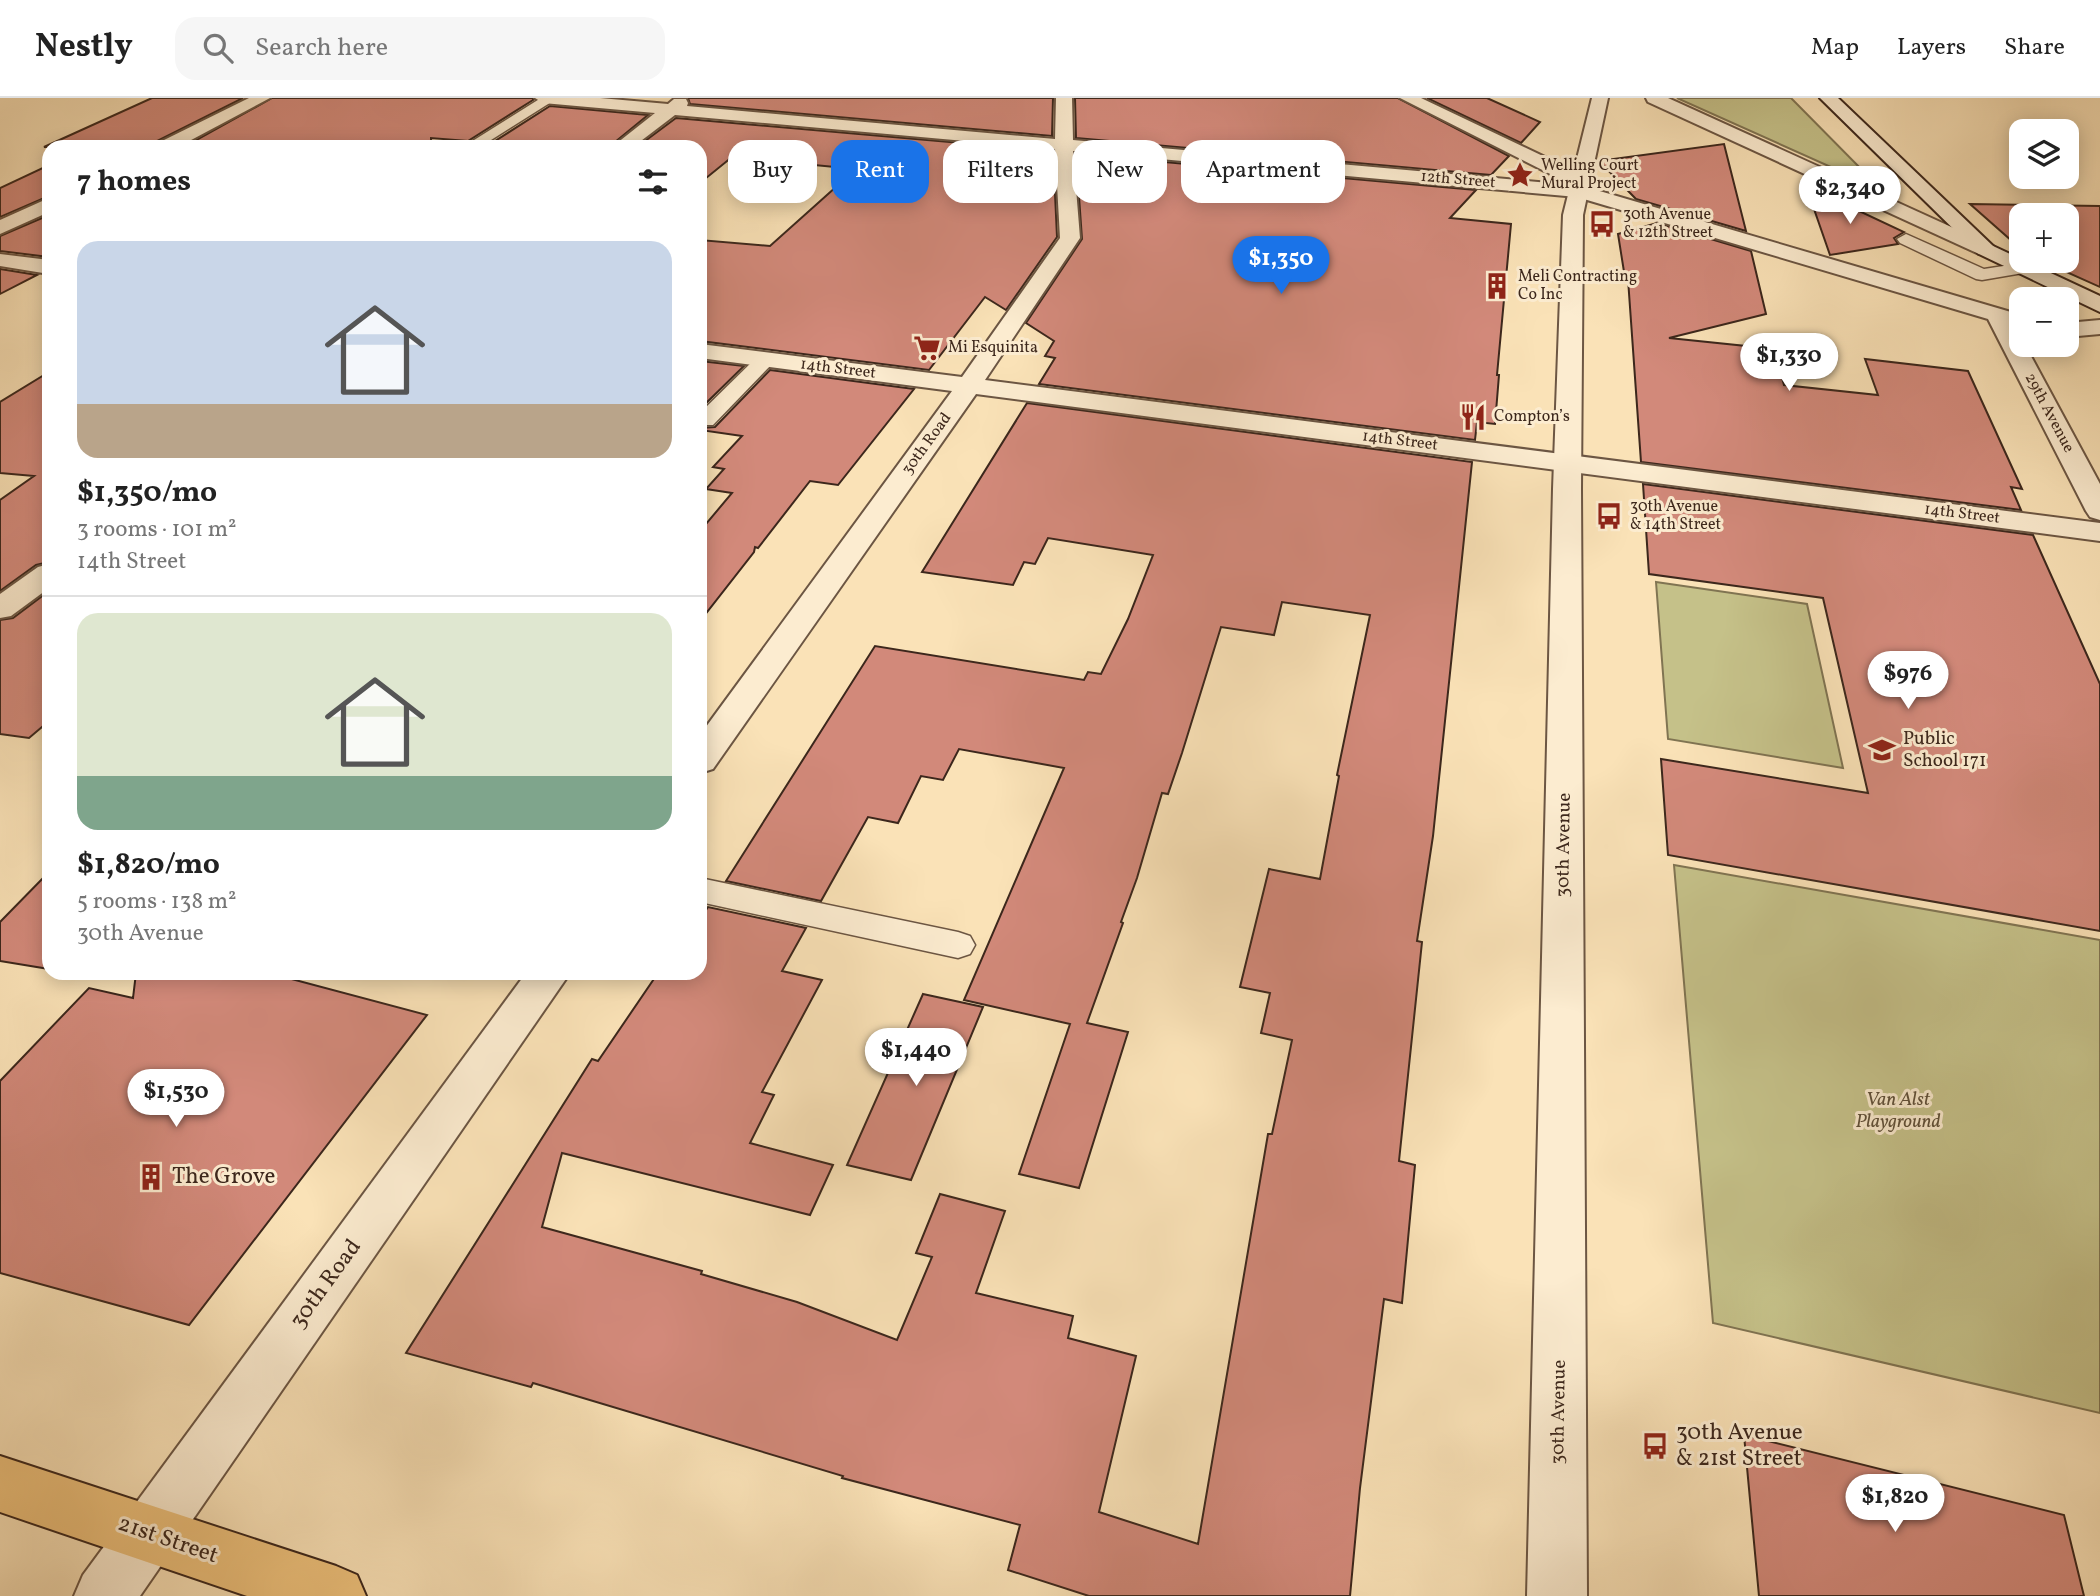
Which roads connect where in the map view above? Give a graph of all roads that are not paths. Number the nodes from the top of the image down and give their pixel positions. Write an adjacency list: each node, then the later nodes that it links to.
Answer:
1 (262, 98): 11 (street)
2 (543, 98): 9 (street, 12th Street)
3 (687, 98): 10 (street)
4 (1064, 98): 14 (street, 30th Road)
5 (1408, 98): 15 (street)
6 (1600, 98): 15 (street, 30th Avenue)
7 (1654, 98): 17 (street)
8 (1828, 98): 16 (street)
9 (549, 99): 10 (street, 12th Street); 12 (lane)
10 (671, 110): 13 (street); 14 (street, 12th Street)
11 (178, 140)
12 (482, 140)
13 (630, 140)
14 (1065, 146): 15 (street, 12th Street); 34 (street, 30th Road)
15 (1580, 187): 28 (street, 12th Street); 36 (street, 30th Avenue)
16 (1931, 197): 17 (street); 21 (street)
17 (1876, 201): 21 (street)
18 (42, 207): 19 (street)
19 (0, 228)
20 (1906, 239): 25 (lane)
21 (1986, 250): 23 (street)
22 (0, 260): 24 (street)
23 (2009, 261)
24 (42, 266)
25 (2009, 270)
26 (2033, 273): 27 (street)
27 (2100, 305)
28 (2009, 318)
29 (2100, 327): 30 (street)
30 (2079, 329)
31 (707, 352): 33 (street, 14th Street)
32 (2027, 357): 37 (street, 29th Avenue)
33 (766, 359): 34 (street, 14th Street); 35 (lane)
34 (969, 386): 36 (street, 14th Street); 41 (street, 30th Road)
35 (707, 418)
36 (1568, 463): 38 (street, 14th Street); 49 (street, 30th Avenue)
37 (2100, 511)
38 (2100, 532)
39 (42, 578): 40 (street)
40 (0, 609)
41 (707, 751)
42 (707, 891): 43 (lane)
43 (958, 945)
44 (544, 980): 46 (street, 30th Road)
45 (0, 1484): 46 (main road, 21st Street)
46 (149, 1533): 47 (street, 30th Road); 48 (main road, 21st Street)
47 (104, 1596)
48 (336, 1596)
49 (1558, 1596)

